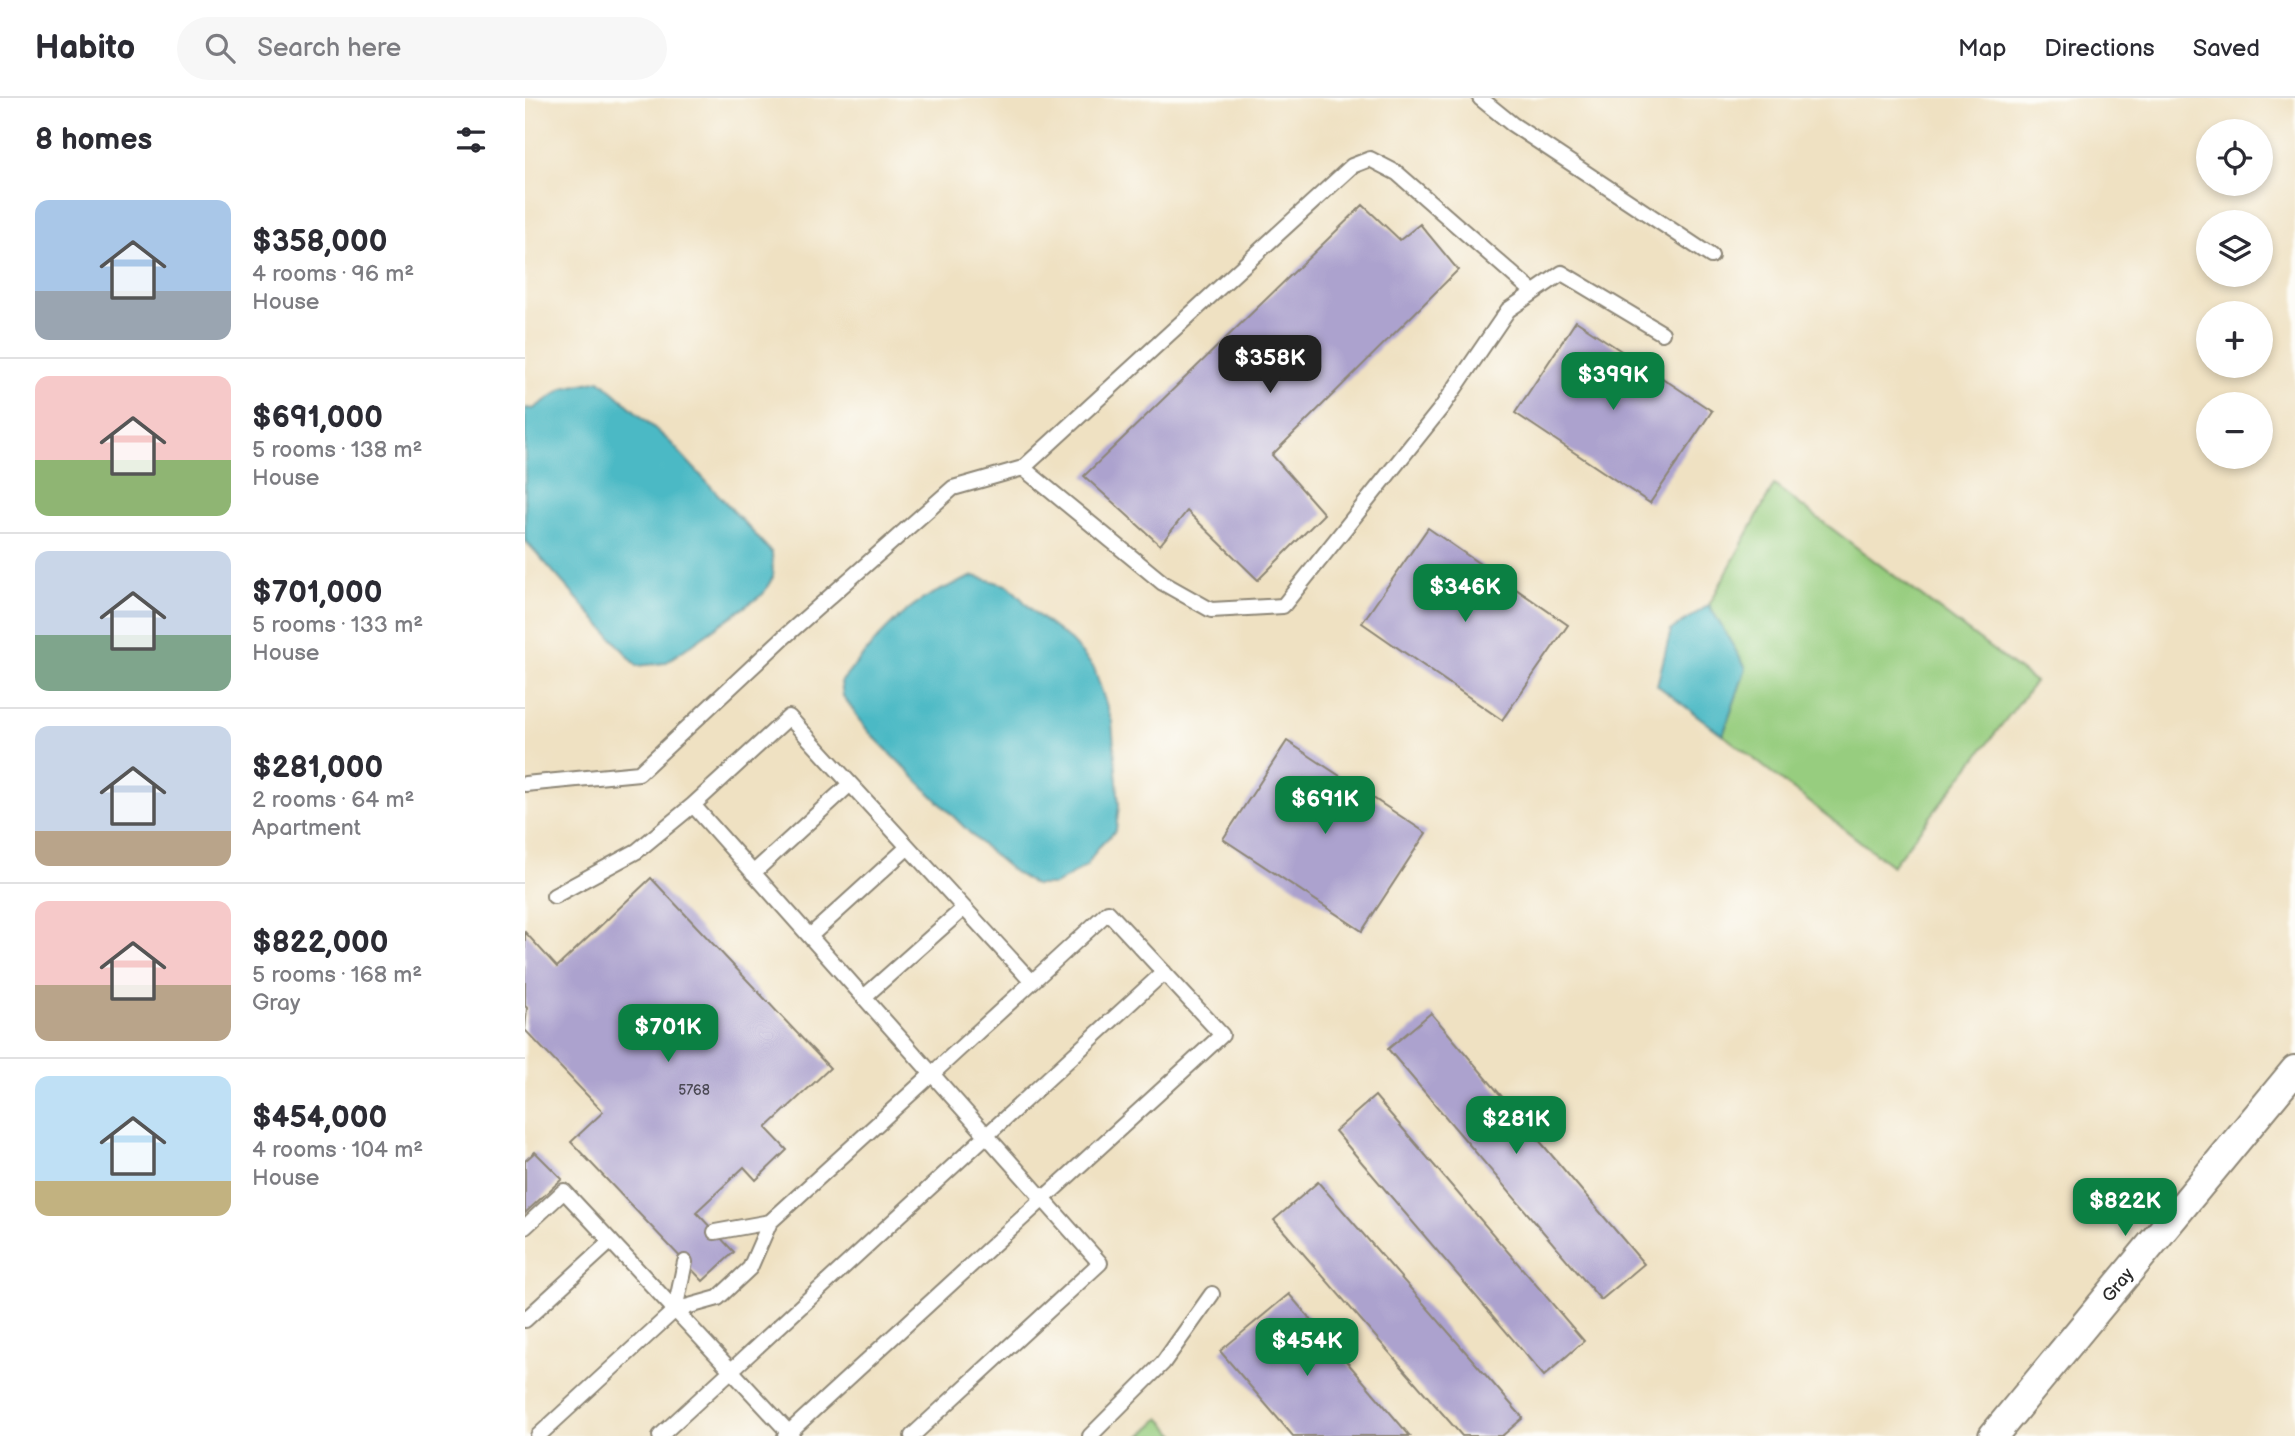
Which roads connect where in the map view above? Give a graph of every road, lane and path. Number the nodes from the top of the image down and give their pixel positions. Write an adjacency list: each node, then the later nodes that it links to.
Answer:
1 (1480, 98): 2 (lane)
2 (1711, 256)
3 (1533, 292): 4 (lane); 5 (lane); 5 (lane)
4 (1662, 334)
5 (1023, 468): 6 (lane)
6 (525, 783)
7 (850, 784): 8 (lane); 9 (lane); 10 (lane)
8 (693, 805): 10 (lane); 11 (lane)
9 (908, 847): 12 (lane); 13 (lane)
10 (753, 873): 13 (lane)
11 (554, 896)
12 (964, 908): 15 (lane); 16 (lane)
13 (810, 936): 16 (lane)
14 (1164, 972): 15 (lane); 19 (lane); 20 (lane)
15 (1032, 982): 18 (lane)
16 (864, 997): 18 (lane)
17 (2295, 1070): 35 (street, Gray)
18 (932, 1074): 19 (lane); 21 (lane)
19 (986, 1135): 20 (lane); 29 (lane)
20 (1043, 1199): 30 (lane); 33 (lane)
21 (770, 1222): 23 (lane); 27 (lane)
22 (525, 1227): 24 (lane)
23 (715, 1232)
24 (611, 1241): 27 (lane); 28 (lane)
25 (685, 1262): 27 (lane)
26 (1212, 1294): 34 (lane)
27 (675, 1310): 29 (lane); 31 (lane)
28 (525, 1320)
29 (731, 1371): 30 (lane); 32 (lane)
30 (789, 1435)
31 (538, 1436)
32 (660, 1436)
33 (912, 1436)
34 (1090, 1436)
35 (1993, 1436)

